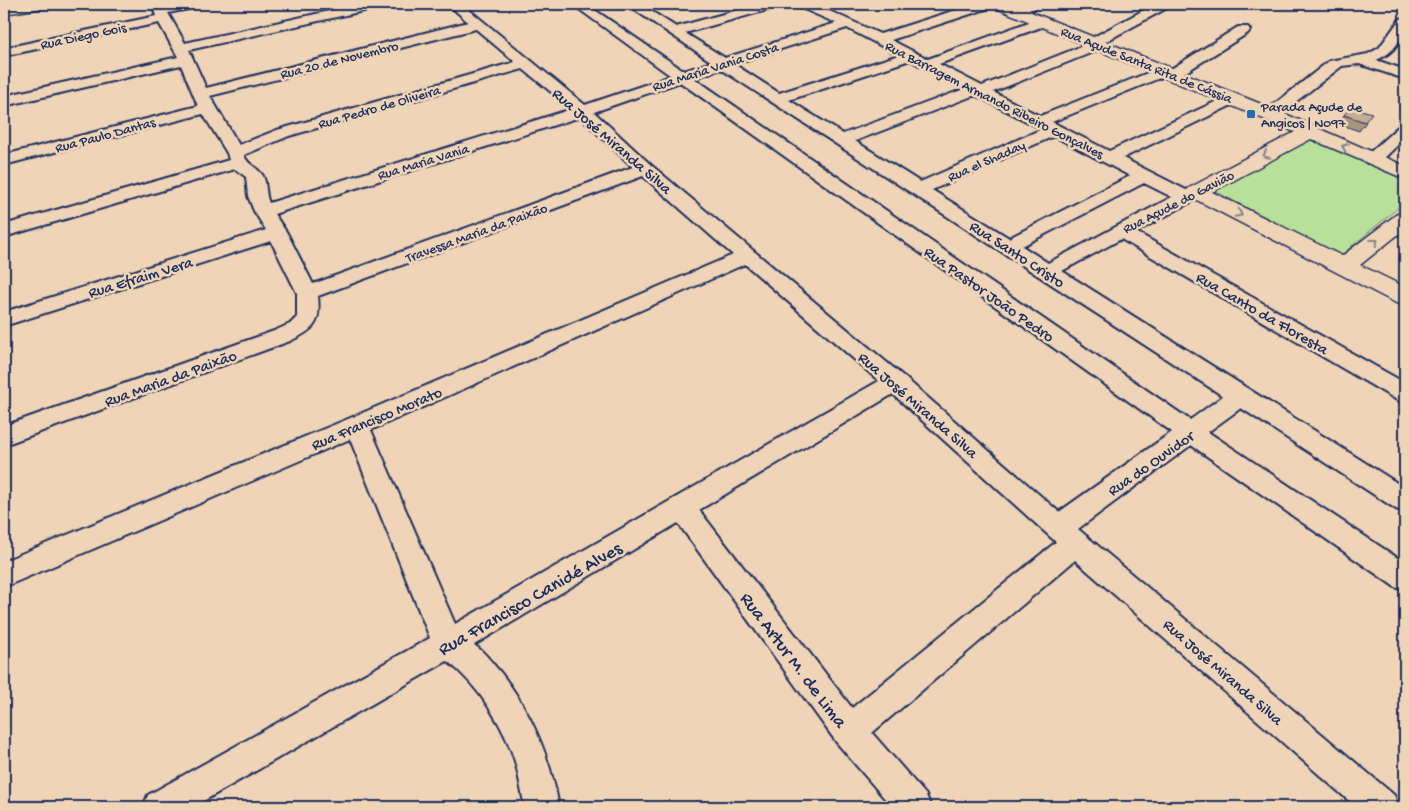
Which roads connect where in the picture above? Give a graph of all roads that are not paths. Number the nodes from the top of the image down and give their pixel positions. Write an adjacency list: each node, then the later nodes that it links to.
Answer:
1 (42, 4): 15 (main road)
2 (194, 4): 16 (street, Rua Diego Gois)
3 (377, 4): 28 (street)
4 (454, 4): 22 (street, Rua José Miranda Silva)
5 (578, 4): 36 (street, Rua Pastor João Pedro)
6 (632, 4): 24 (street, Rua Santo Cristo)
7 (773, 4): 24 (street)
8 (804, 4): 18 (street, Rua Barragem Armando Ribeiro Gonçalves)
9 (965, 4): 25 (street)
10 (987, 4): 25 (street)
11 (999, 4): 17 (street, Rua Açude Santa Rita de Cássia)
12 (1034, 4): 17 (street)
13 (1162, 5): 26 (street)
14 (842, 6): 18 (street)
15 (4, 10)
16 (160, 11): 27 (street, Rua Diego Gois); 28 (street)
17 (1017, 11): 19 (street, Rua Açude Santa Rita de Cássia)
18 (823, 12): 21 (street, Rua Barragem Armando Ribeiro Gonçalves)
19 (1042, 22): 26 (street, Rua Açude Santa Rita de Cássia); 33 (street)
20 (1405, 22): 30 (street)
21 (848, 23): 25 (street, Rua Barragem Armando Ribeiro Gonçalves); 32 (street, Rua Maria Vania Costa)
22 (478, 24): 31 (street, Rua José Miranda Silva); 41 (street, Rua 20 de Novembro)
23 (1243, 30): 34 (street)
24 (674, 32): 32 (street, Rua Santo Cristo)
25 (875, 37): 29 (street, Rua Barragem Armando Ribeiro Gonçalves)
26 (1096, 44): 34 (street, Rua Açude Santa Rita de Cássia); 37 (street)
27 (4, 52)
28 (183, 54): 40 (street); 41 (street)
29 (909, 56): 33 (street, Rua Barragem Armando Ribeiro Gonçalves); 38 (street)
30 (1360, 59): 35 (street); 43 (street)
31 (524, 64): 42 (street, Rua José Miranda Silva); 49 (street, Rua Pedro de Oliveira)
32 (722, 64): 36 (street, Rua Maria Vania Costa); 38 (street, Rua Santo Cristo)
33 (926, 64): 37 (street, Rua Barragem Armando Ribeiro Gonçalves)
34 (1169, 73): 39 (street, Rua Açude Santa Rita de Cássia); 44 (street)
35 (1405, 75)
36 (680, 77): 42 (street, Rua Maria Vania Costa); 74 (street, Rua Pastor João Pedro)
37 (978, 91): 44 (street, Rua Barragem Armando Ribeiro Gonçalves); 48 (street)
38 (777, 99): 48 (street, Rua Santo Cristo)
39 (1233, 99): 43 (street, Rua Açude Santa Rita de Cássia); 50 (street)
40 (4, 101)
41 (203, 101): 49 (street); 52 (street, Rua Paulo Dantas)
42 (583, 110): 53 (street, Rua José Miranda Silva); 58 (street, Rua Maria Vania)
43 (1270, 114): 47 (street, Rua Açude Santa Rita de Cássia)
44 (1038, 122): 46 (street, Rua Barragem Armando Ribeiro Gonçalves)
45 (1405, 129): 51 (street)
46 (1054, 130): 50 (street, Rua Barragem Armando Ribeiro Gonçalves); 56 (street, Rua el Shaday)
47 (1309, 132): 51 (street, Rua Açude Santa Rita de Cássia, one-way to 47); 57 (street, Rua Açude do Gavião, one-way to 57)
48 (843, 140): 56 (street, Rua Santo Cristo)
49 (237, 158): 58 (street); 61 (street, Rua Pedro de Oliveira)
50 (1109, 158): 55 (street, Rua Barragem Armando Ribeiro Gonçalves)
51 (1373, 159): 54 (street, Rua Açude Santa Rita de Cássia)
52 (4, 160)
53 (645, 170): 64 (street, Rua José Miranda Silva); 67 (street, Travessa Maria da Paixão)
54 (1405, 173)
55 (1143, 176): 57 (street, Rua Barragem Armando Ribeiro Gonçalves); 63 (street)
56 (918, 190): 63 (street, Rua Santo Cristo)
57 (1190, 194): 60 (street, Rua Açude do Gavião); 65 (street, one-way to 65)
58 (263, 211): 62 (street)
59 (1405, 219): 65 (street, one-way to 59)
60 (1120, 230): 66 (street, Rua Açude do Gavião); 71 (street, Rua Canto da Floresta)
61 (4, 231)
62 (277, 233): 67 (street); 69 (street, Rua Efraim Vera)
63 (1008, 246): 66 (street, Rua Santo Cristo)
64 (747, 256): 70 (street, Rua José Miranda Silva); 73 (street, Rua Francisco Morato)
65 (1344, 266): 68 (street)
66 (1046, 270): 72 (street, Rua Santo Cristo)
67 (307, 294): 75 (street, Rua Maria da Paixão)
68 (1405, 297)
69 (4, 319)
70 (895, 382): 77 (street, Rua Francisco Canidé Alves); 78 (street, Rua José Miranda Silva)
71 (1405, 394)
72 (1241, 396): 74 (street, Rua do Ouvidor); 76 (street, Rua Santo Cristo)
73 (357, 426): 79 (street, Rua Francisco Morato); 81 (street)
74 (1191, 434): 78 (street, Rua do Ouvidor); 80 (street, Rua Pastor João Pedro)
75 (4, 436)
76 (1405, 500)
77 (681, 507): 81 (street, Rua Francisco Canidé Alves); 82 (street, Rua Artur M. de Lima)
78 (1067, 535): 82 (street, Rua do Ouvidor); 86 (street, Rua José Miranda Silva)
79 (4, 574)
80 (1405, 578)
81 (448, 644): 83 (street, Rua Francisco Canidé Alves); 84 (street)
82 (849, 731): 85 (street, Rua Artur M. de Lima)
83 (160, 807)
84 (542, 807)
85 (914, 807)
86 (1382, 807)

